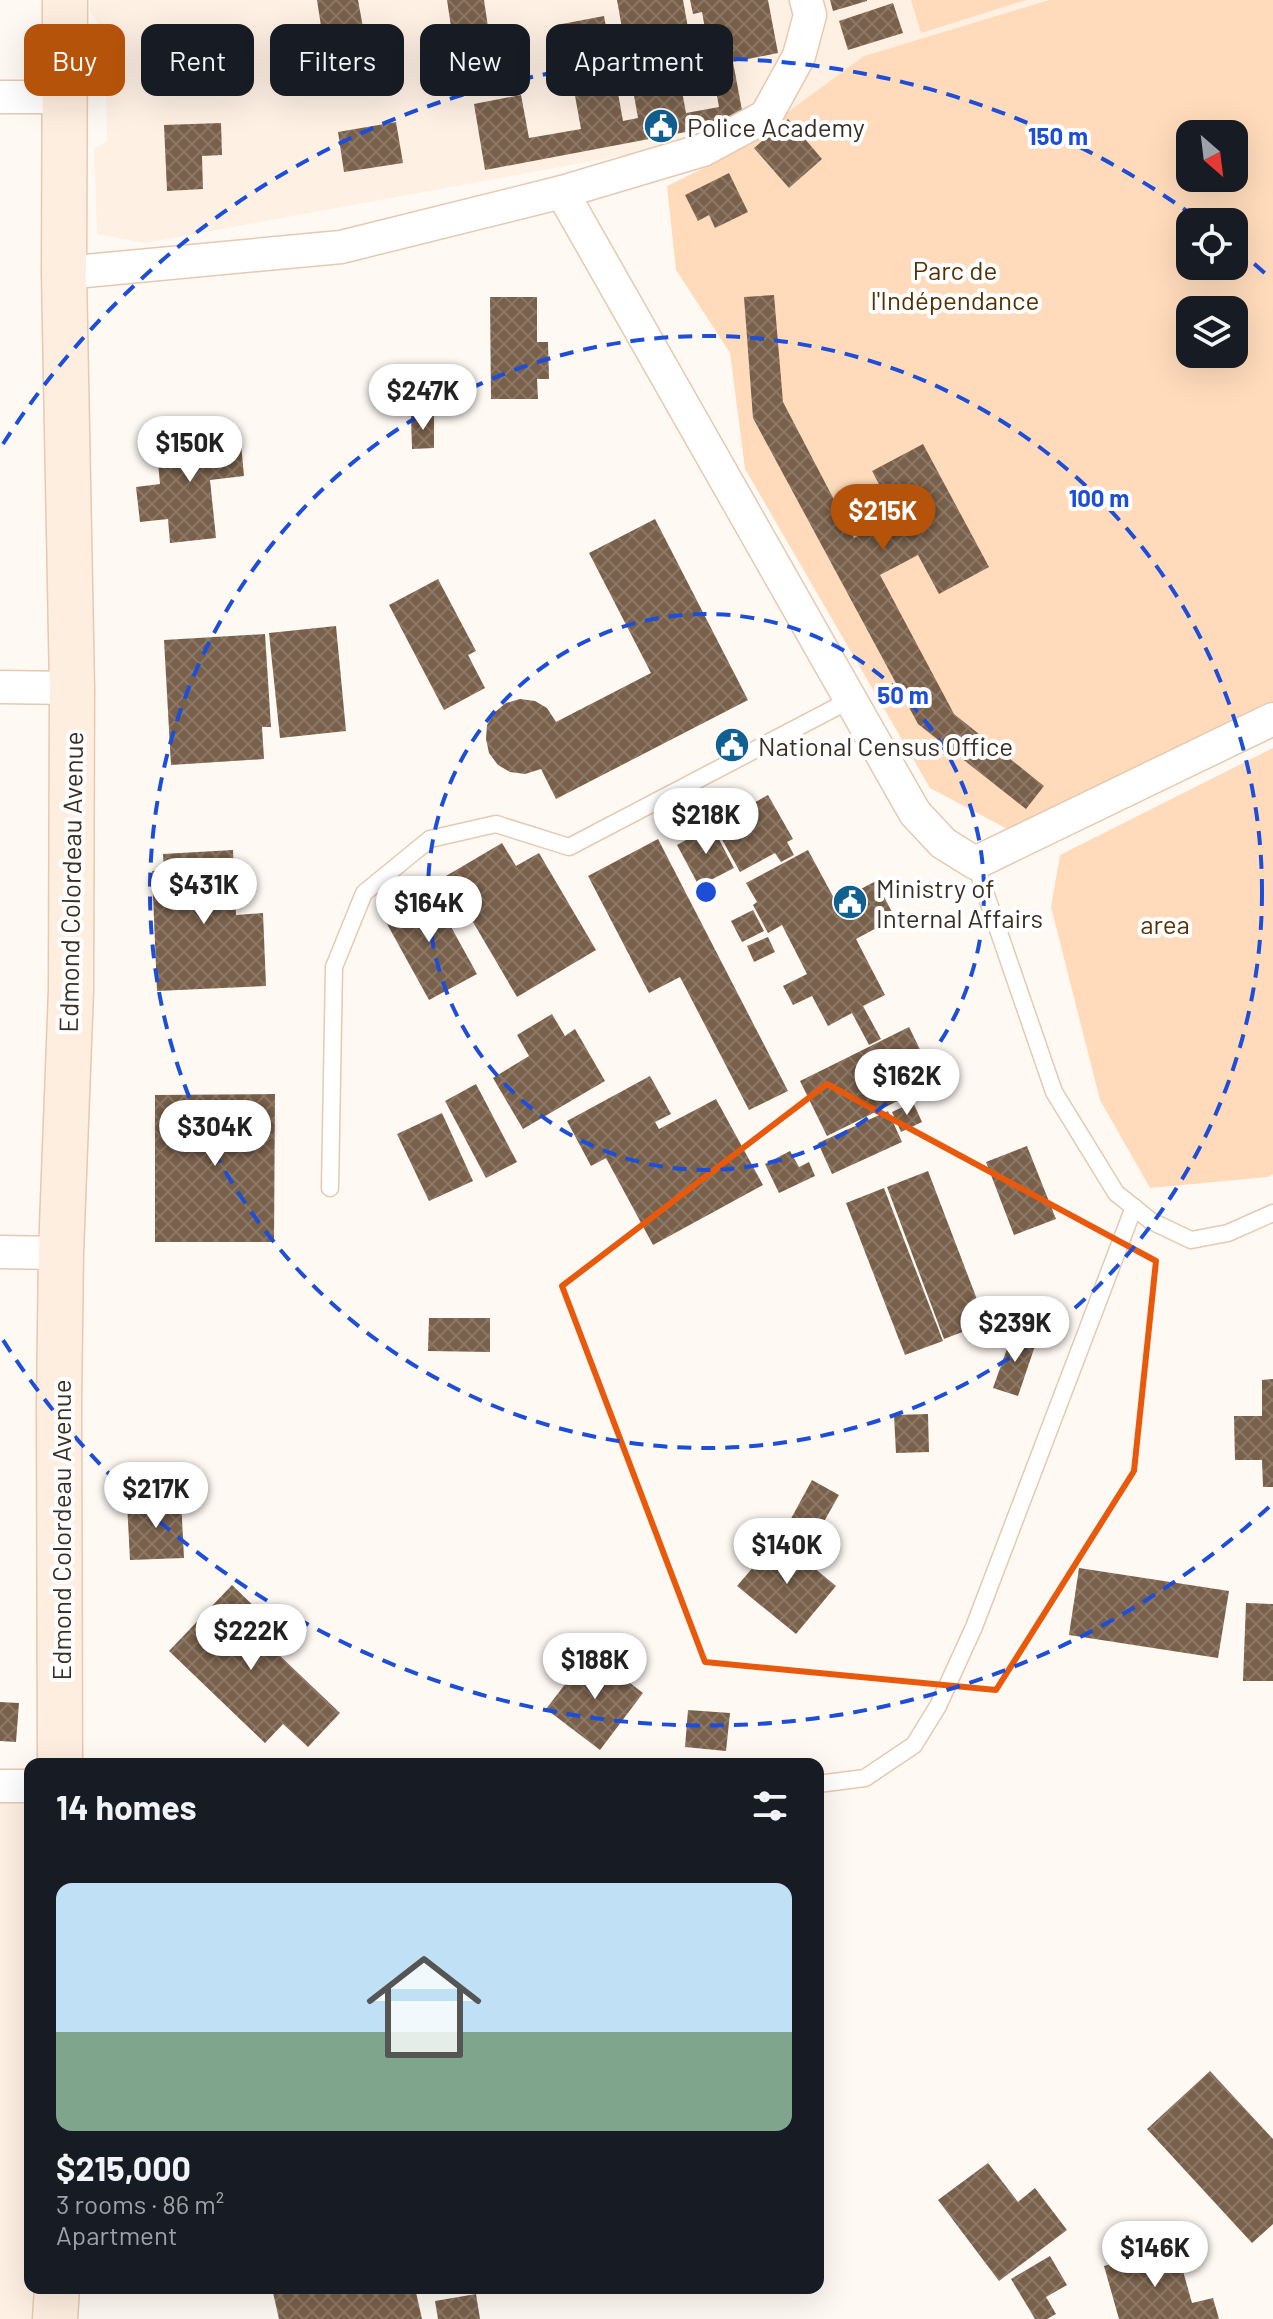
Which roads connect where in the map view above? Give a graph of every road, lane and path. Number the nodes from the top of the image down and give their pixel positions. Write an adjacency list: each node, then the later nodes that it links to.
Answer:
1 (65, 0): 4 (street, Edmond Colordeau Avenue)
2 (806, 0): 5 (street)
3 (0, 97): 4 (street)
4 (65, 97): 6 (street, Edmond Colordeau Avenue)
5 (562, 192): 6 (street); 9 (street)
6 (64, 273): 8 (street, Edmond Colordeau Avenue)
7 (0, 687): 8 (street)
8 (72, 688): 16 (street, Edmond Colordeau Avenue)
9 (850, 700): 11 (street); 12 (lane)
10 (1273, 719): 11 (street)
11 (975, 863): 13 (lane)
12 (330, 1188)
13 (1134, 1207): 14 (lane); 18 (lane)
14 (1273, 1213)
15 (0, 1252): 16 (street)
16 (61, 1253): 17 (street, Edmond Colordeau Avenue)
17 (60, 1758)
18 (824, 1783)
19 (0, 1786): 20 (street)
20 (24, 1786)
21 (57, 2294): 22 (street)
22 (55, 2319)

